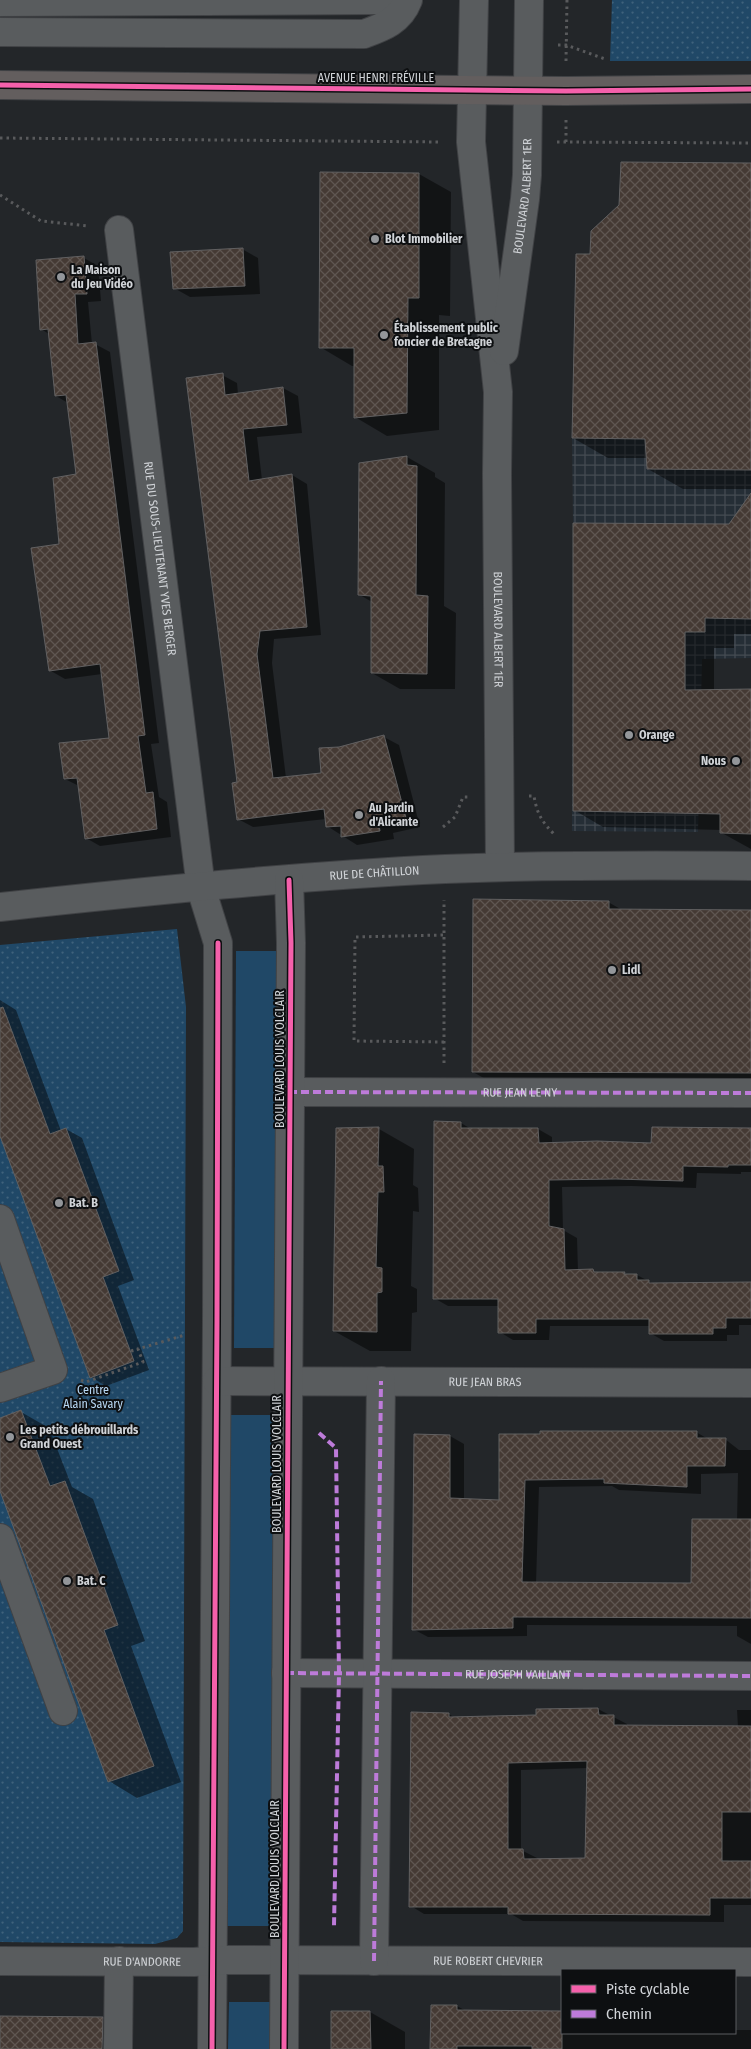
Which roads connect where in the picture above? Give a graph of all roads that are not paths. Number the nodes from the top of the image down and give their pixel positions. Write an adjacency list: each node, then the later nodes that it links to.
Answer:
1 (381, 0): 5 (street)
2 (408, 0): 8 (street)
3 (474, 0): 10 (street, BOULEVARD ALBERT 1ER)
4 (529, 0): 11 (street, BOULEVARD ALBERT 1ER)
5 (0, 2)
6 (0, 10): 8 (street)
7 (0, 32): 8 (street)
8 (50, 32)
9 (0, 85): 10 (main road, AVENUE HENRI FRÉVILLE)
10 (473, 89): 11 (main road, AVENUE HENRI FRÉVILLE); 14 (street, BOULEVARD ALBERT 1ER)
11 (527, 90): 12 (main road, AVENUE HENRI FRÉVILLE); 14 (street, BOULEVARD ALBERT 1ER)
12 (751, 90)
13 (119, 230): 18 (street, RUE DU SOUS-LIEUTENANT YVES BERGER)
14 (498, 392): 16 (street, BOULEVARD ALBERT 1ER)
15 (751, 866): 16 (street, RUE DE CHÂTILLON)
16 (500, 867): 17 (street, RUE DE CHÂTILLON)
17 (289, 880): 18 (street, RUE DE CHÂTILLON); 20 (street, BOULEVARD LOUIS VOLCLAIR)
18 (201, 888): 19 (street, RUE DE CHÂTILLON); 23 (street)
19 (0, 907)
20 (289, 1092): 21 (street, RUE JEAN LE NY); 24 (street, BOULEVARD LOUIS VOLCLAIR)
21 (751, 1093)
22 (0, 1219): 27 (street)
23 (217, 1381): 24 (street, RUE JEAN BRAS); 33 (street)
24 (288, 1381): 25 (street, RUE JEAN BRAS); 29 (street, BOULEVARD LOUIS VOLCLAIR)
25 (381, 1381): 26 (street, RUE JEAN BRAS); 30 (street)
26 (751, 1383)
27 (0, 1388)
28 (0, 1538): 32 (street)
29 (286, 1673): 30 (street, RUE JOSEPH VAILLANT); 34 (street, BOULEVARD LOUIS VOLCLAIR)
30 (378, 1674): 31 (street, RUE JOSEPH VAILLANT); 37 (street)
31 (751, 1676)
32 (63, 1712)
33 (212, 1960): 34 (street, RUE D'ANDORRE); 36 (street, RUE D'ANDORRE); 40 (street)
34 (284, 1960): 37 (street, RUE ROBERT CHEVRIER); 41 (street, BOULEVARD LOUIS VOLCLAIR)
35 (0, 1961): 36 (street, RUE D'ANDORRE)
36 (118, 1961): 39 (street)
37 (374, 1961): 38 (street, RUE ROBERT CHEVRIER)
38 (751, 1962)
39 (118, 2049)
40 (212, 2049)
41 (284, 2049)

